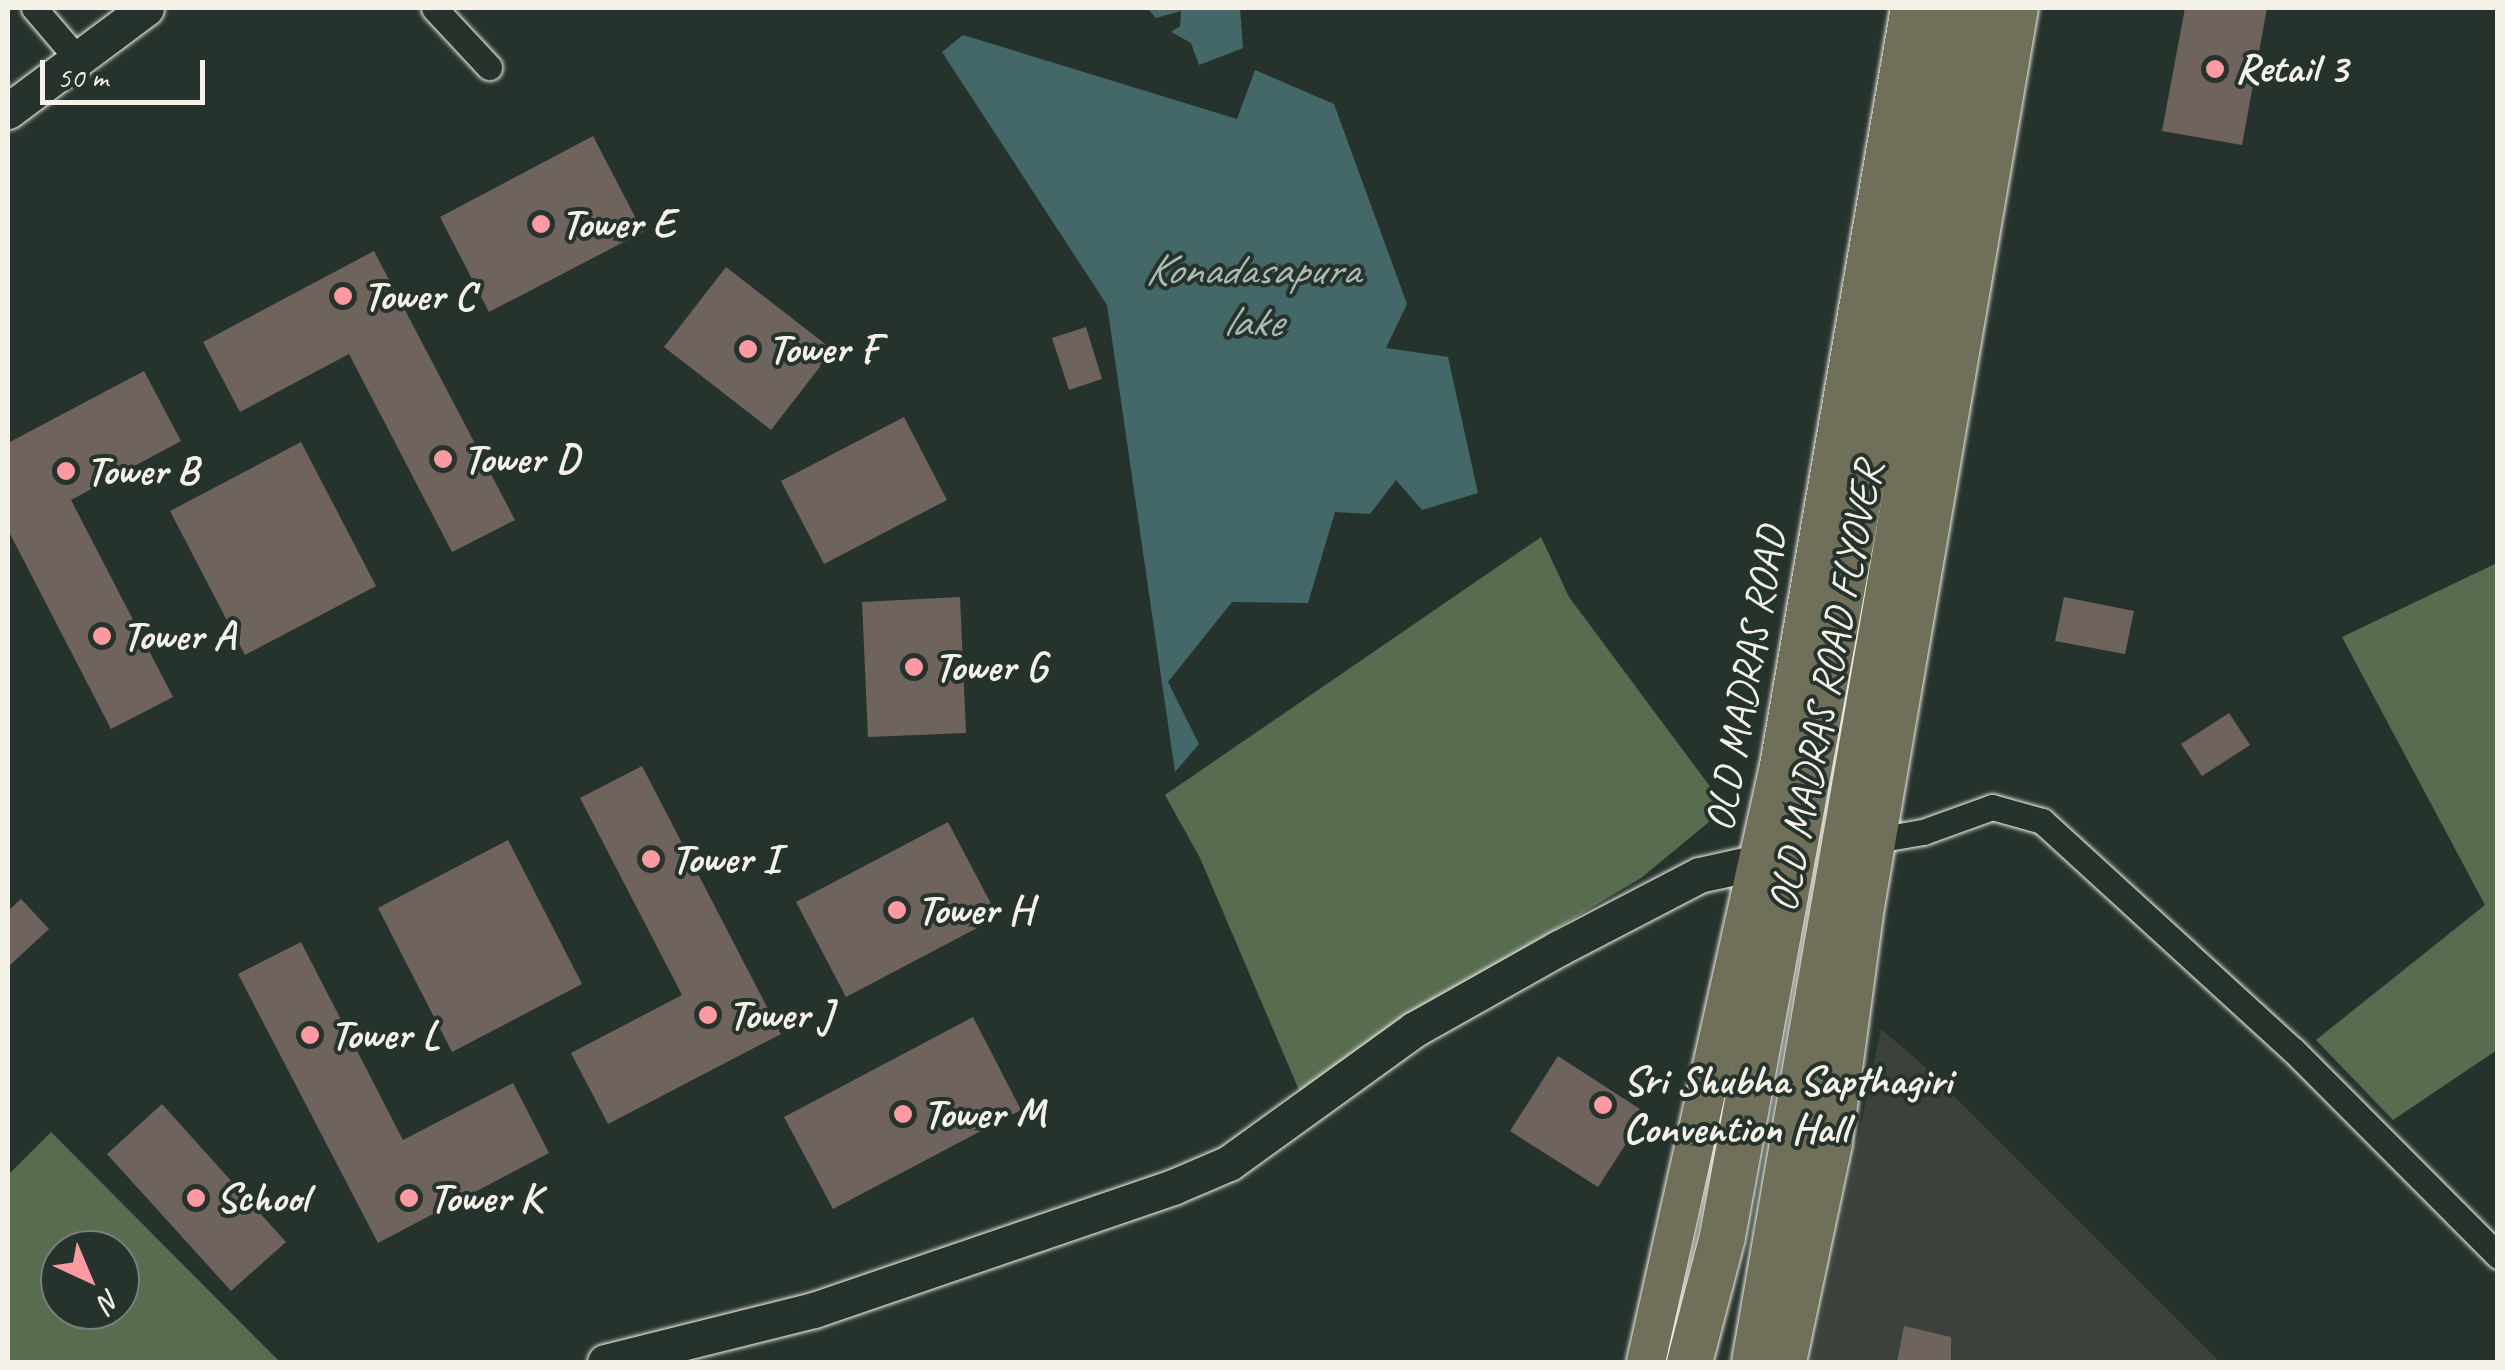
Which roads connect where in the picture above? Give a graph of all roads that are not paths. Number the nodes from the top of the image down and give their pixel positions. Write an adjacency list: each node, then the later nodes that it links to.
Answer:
1 (34, 8): 8 (street)
2 (434, 8): 9 (street)
3 (1910, 8): 11 (main road, OLD MADRAS ROAD)
4 (1950, 8): 11 (highway, OLD MADRAS ROAD FLYOVER)
5 (1989, 8): 11 (highway, OLD MADRAS ROAD FLYOVER)
6 (2018, 8): 11 (main road)
7 (141, 9): 8 (street)
8 (75, 56): 10 (street)
9 (489, 66)
10 (8, 110)
11 (1817, 851): 12 (street); 13 (street); 14 (main road, OLD MADRAS ROAD); 15 (highway, OLD MADRAS ROAD FLYOVER); 16 (highway, OLD MADRAS ROAD FLYOVER); 17 (main road)
12 (2498, 1256)
13 (604, 1362)
14 (1646, 1362)
15 (1688, 1362)
16 (1754, 1362)
17 (1787, 1362)

